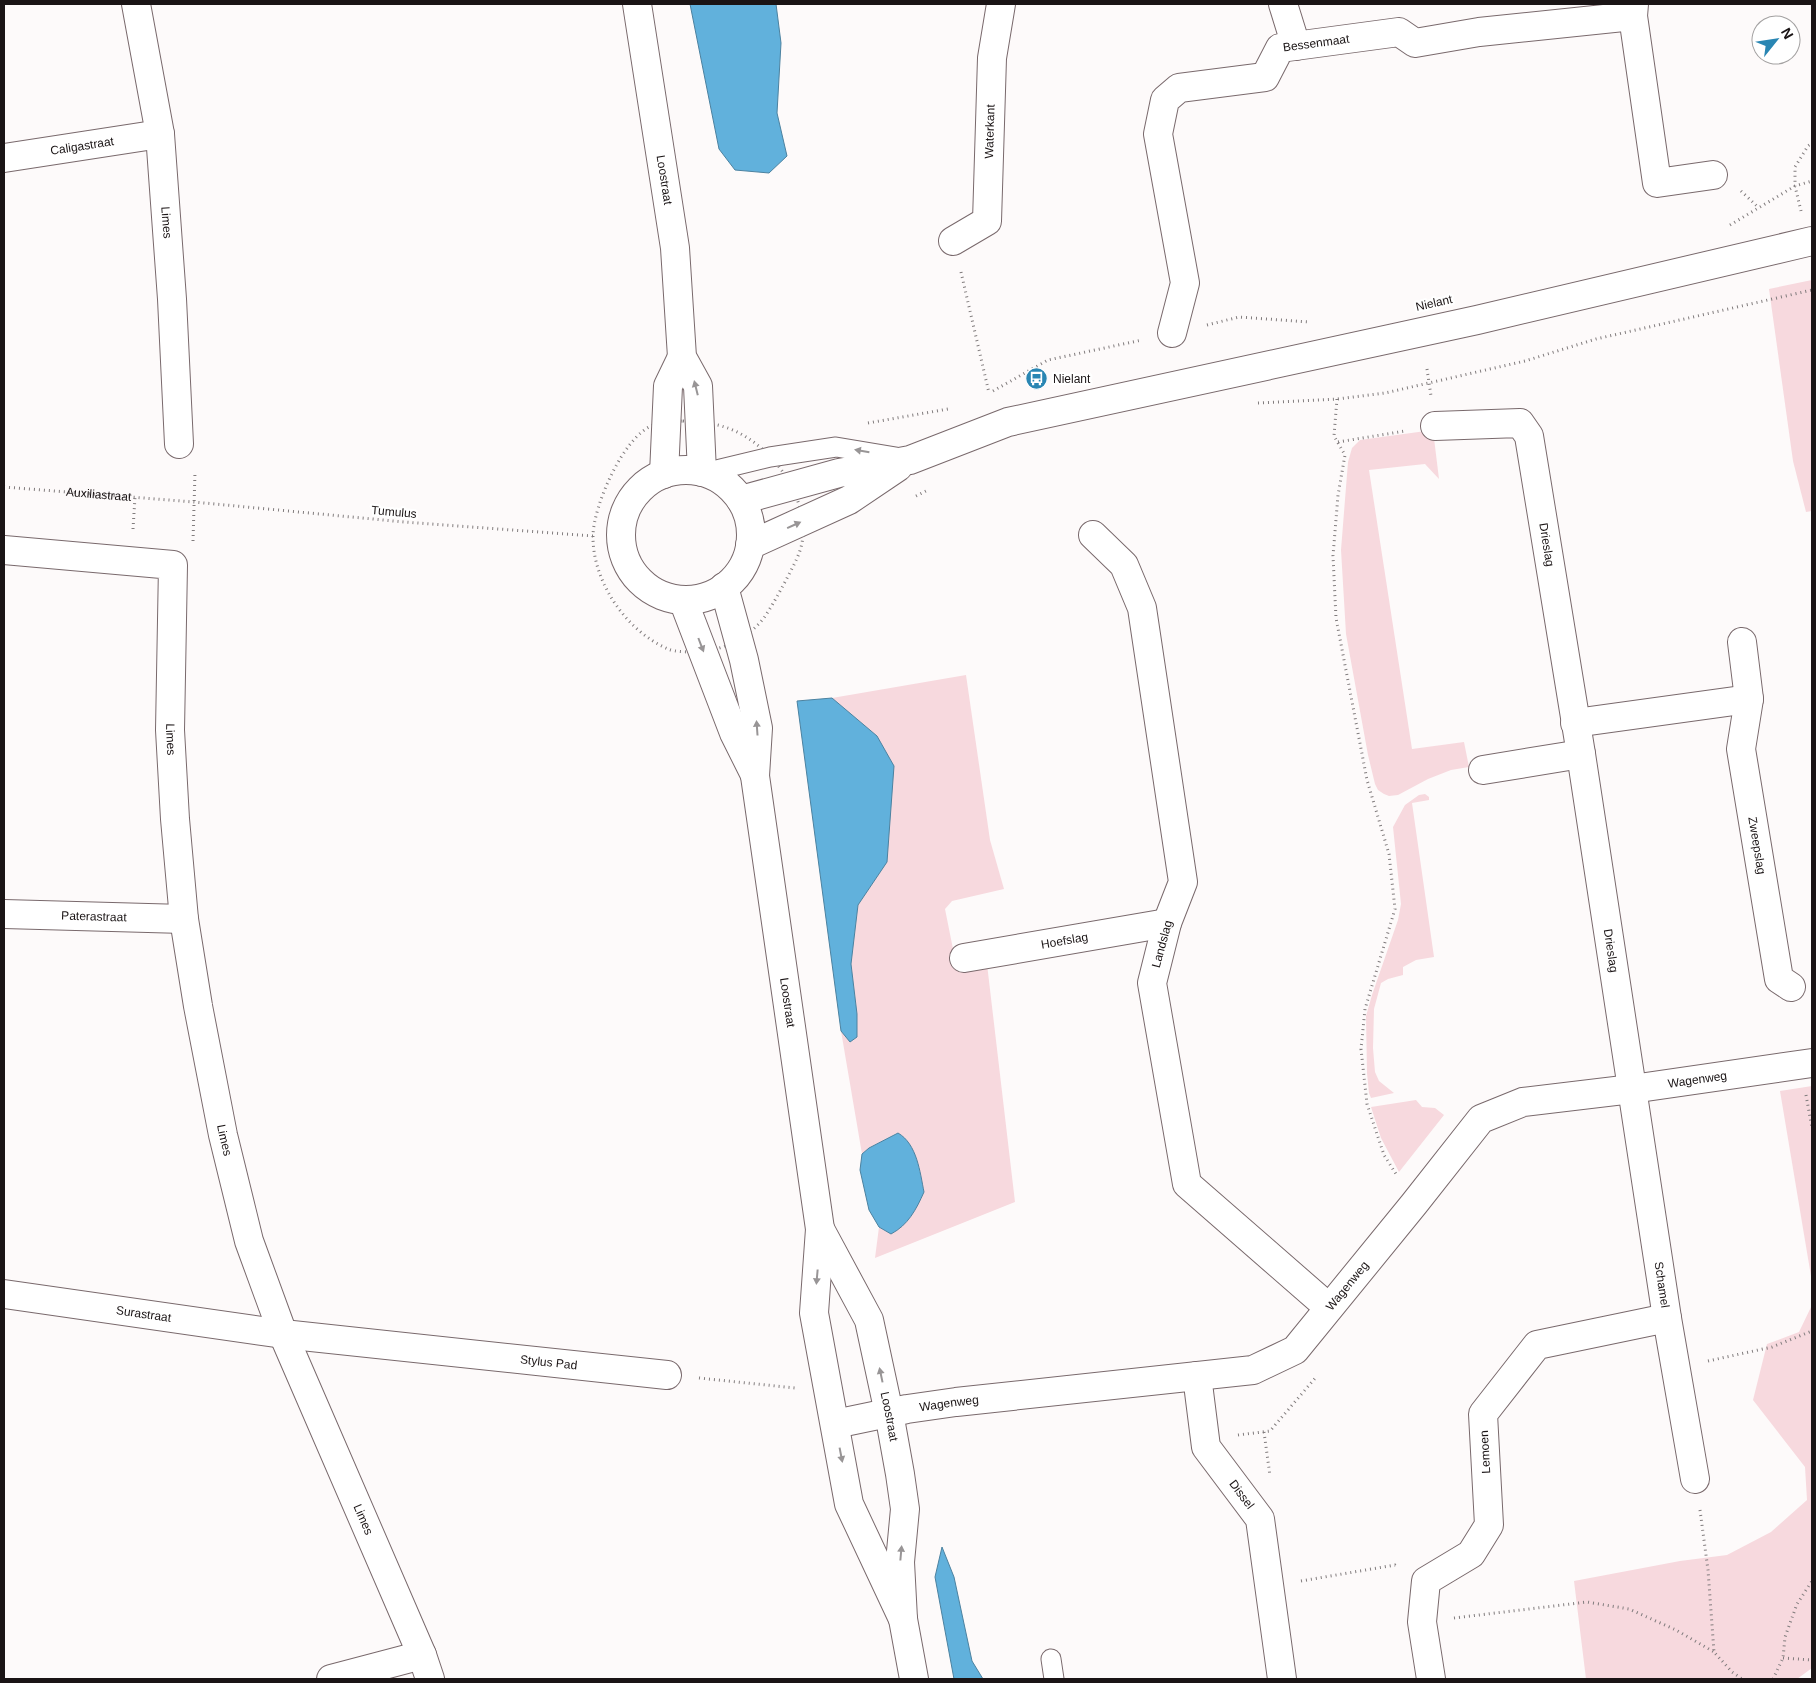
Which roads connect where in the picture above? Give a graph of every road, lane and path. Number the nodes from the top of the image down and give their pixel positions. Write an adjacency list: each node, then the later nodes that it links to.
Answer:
1 (136, 4): 7 (street, Limes)
2 (637, 4): 19 (street, Loostraat)
3 (1001, 4): 14 (street, Waterkant)
4 (1283, 4): 6 (street)
5 (1634, 10): 6 (street, Bessenmaat); 10 (street, Bessenmaat)
6 (1296, 46): 18 (street, Bessenmaat)
7 (160, 134): 9 (street, Caligastraat); 29 (street, Limes)
8 (1812, 143): 12 (path)
9 (4, 158)
10 (1713, 174)
11 (1812, 181): 12 (path)
12 (1795, 186): 13 (path); 15 (path)
13 (1725, 228)
14 (953, 241): 20 (path)
15 (1811, 242): 30 (street)
16 (1812, 290): 22 (path)
17 (1314, 322): 18 (path)
18 (1172, 333): 20 (path)
19 (682, 357): 31 (street, Loostraat, one-way to 19); 32 (street, Loostraat)
20 (989, 393): 21 (path)
21 (982, 396)
22 (1337, 398): 23 (path); 59 (path)
23 (1249, 403)
24 (951, 408): 25 (path)
25 (865, 423)
26 (1435, 426): 48 (street, Drieslag)
27 (763, 442): 28 (path)
28 (755, 443)
29 (179, 444)
30 (910, 460): 31 (lane, one-way to 31); 36 (street); 39 (street, one-way to 30)
31 (703, 472): 32 (street); 36 (street)
32 (664, 474): 43 (street)
33 (4, 487): 37 (path, Auxiliastraat)
34 (933, 488): 35 (path)
35 (916, 496)
36 (740, 500): 39 (street)
37 (194, 502): 46 (path, Tumulus)
38 (1093, 535): 54 (street, Landslag)
39 (750, 545): 42 (street)
40 (807, 548): 44 (path)
41 (4, 550): 53 (street, Limes)
42 (724, 587): 43 (street); 51 (street, Loostraat, one-way to 42)
43 (683, 600): 51 (street, Loostraat, one-way to 51)
44 (765, 617)
45 (1742, 642): 47 (street, Zweepslag)
46 (670, 650)
47 (1749, 699): 48 (street); 56 (street, Zweepslag)
48 (1575, 723): 49 (street, Drieslag)
49 (1581, 754): 50 (street); 58 (street, Drieslag)
50 (1483, 770)
51 (755, 776): 60 (street, Loostraat)
52 (4, 914): 53 (street, Paterastraat)
53 (184, 919): 65 (street, Limes)
54 (1167, 923): 55 (street, Hoefslag); 62 (street, Landslag)
55 (964, 958)
56 (1791, 987)
57 (1812, 1063): 58 (street, Wagenweg)
58 (1632, 1090): 59 (street, Wagenweg); 63 (street, Schamel)
59 (1414, 1204): 62 (street, Wagenweg)
60 (820, 1229): 70 (street, Loostraat, one-way to 60); 71 (street, Loostraat, one-way to 71)
61 (4, 1294): 65 (street, Surastraat)
62 (1328, 1307): 68 (street, Wagenweg)
63 (1667, 1318): 66 (street, Schamel); 73 (street, Lemoen)
64 (1812, 1331): 66 (path)
65 (283, 1334): 67 (street, Stylus Pad); 82 (street, Limes)
66 (1676, 1369): 72 (street, Schamel)
67 (667, 1375): 69 (path)
68 (1196, 1376): 70 (street, Wagenweg); 75 (street, Dissel)
69 (803, 1389)
70 (889, 1413): 71 (street, Wagenweg); 76 (street, Loostraat, one-way to 70)
71 (835, 1424): 76 (street, Loostraat, one-way to 76)
72 (1695, 1479): 78 (path)
73 (1426, 1581): 75 (path); 77 (street)
74 (1812, 1582): 79 (path)
75 (1269, 1586): 86 (street, Dissel)
76 (903, 1619): 84 (street, Loostraat)
77 (1422, 1622): 78 (path); 87 (street)
78 (1714, 1652): 88 (path)
79 (1783, 1658): 81 (path); 89 (path)
80 (1050, 1659): 85 (lane)
81 (1812, 1660)
82 (426, 1667): 83 (street)
83 (331, 1679)
84 (914, 1679)
85 (1054, 1679)
86 (1282, 1679)
87 (1432, 1679)
88 (1742, 1679)
89 (1773, 1679)

